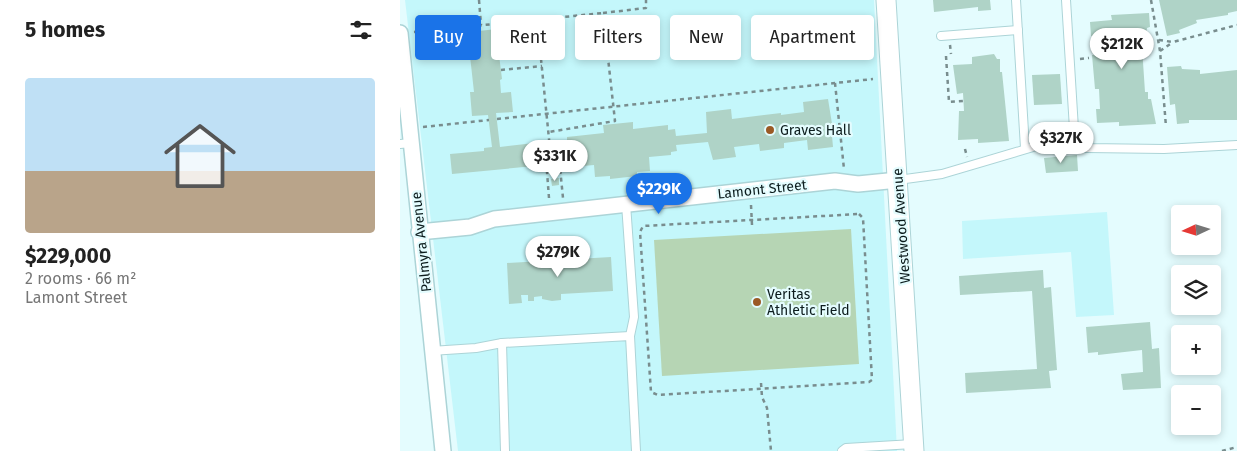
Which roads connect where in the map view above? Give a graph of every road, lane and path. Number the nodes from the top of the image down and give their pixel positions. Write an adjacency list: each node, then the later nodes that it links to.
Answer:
1 (479, 0): 8 (path)
2 (646, 0): 7 (path)
3 (886, 0): 45 (street, Westwood Avenue)
4 (1016, 0): 13 (lane)
5 (1066, 0): 38 (lane)
6 (1151, 0): 17 (path)
7 (603, 13): 9 (path); 31 (path)
8 (480, 15)
9 (565, 16)
10 (491, 24): 11 (path)
11 (481, 25)
12 (1237, 25): 19 (path)
13 (1018, 30): 16 (lane); 40 (lane)
14 (415, 32): 15 (path)
15 (400, 33): 37 (street, Palmyra Avenue)
16 (941, 36)
17 (1159, 40): 19 (path); 20 (path)
18 (950, 42): 21 (path)
19 (1173, 42): 20 (path)
20 (1160, 51): 35 (path)
21 (950, 54)
22 (946, 56): 30 (path)
23 (1089, 58): 24 (path)
24 (1077, 59)
25 (541, 60): 26 (path)
26 (542, 66): 27 (path); 32 (path)
27 (501, 70)
28 (873, 79): 29 (path)
29 (834, 83): 31 (path); 43 (path)
30 (963, 101)
31 (614, 107): 32 (path); 36 (path)
32 (547, 114): 33 (path); 36 (path)
33 (497, 119)
34 (489, 120): 37 (path)
35 (1166, 127)
36 (549, 132): 42 (path)
37 (407, 138): 51 (street, Palmyra Avenue)
38 (1075, 145): 39 (lane); 40 (lane)
39 (1237, 145)
40 (1025, 148): 45 (lane)
41 (965, 149): 44 (path)
42 (550, 150)
43 (844, 160)
44 (968, 160)
45 (898, 180): 46 (street, Lamont Street); 58 (street, Westwood Avenue)
46 (626, 204): 48 (street, Lamont Street); 52 (lane)
47 (751, 207): 49 (path)
48 (557, 211): 48 (path); 51 (street, Lamont Street)
49 (752, 220): 50 (path); 56 (path); 56 (path)
50 (752, 226)
51 (419, 232): 54 (street, Palmyra Avenue)
52 (630, 336): 53 (lane); 61 (lane)
53 (502, 343): 54 (lane); 60 (lane)
54 (431, 351): 59 (street, Palmyra Avenue)
55 (761, 383): 56 (path)
56 (762, 388): 62 (path)
57 (1237, 447): 64 (path)
58 (914, 448): 63 (lane)
59 (443, 451)
60 (505, 451)
61 (636, 451)
62 (771, 451)
63 (842, 451)
64 (1222, 451)

